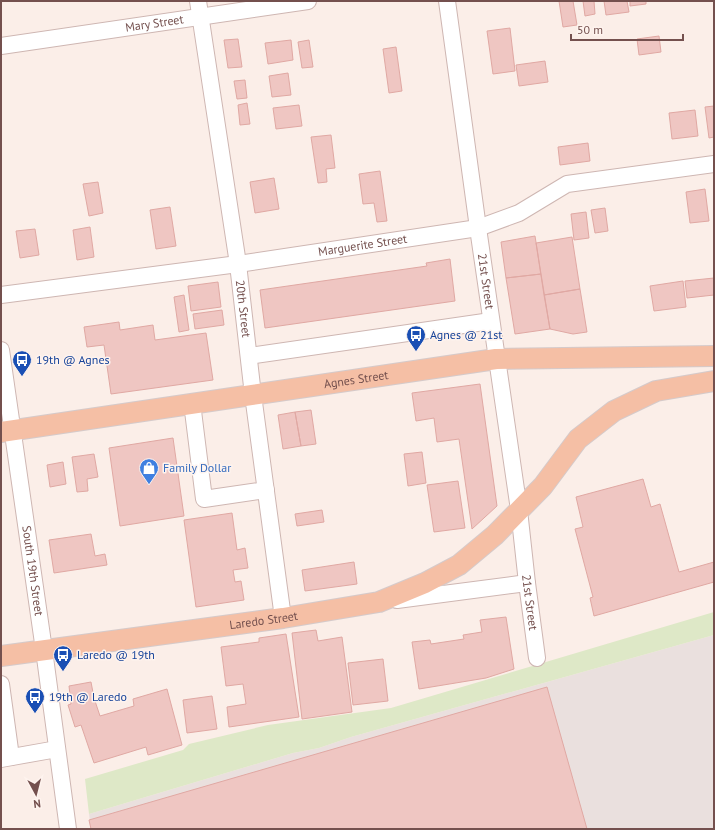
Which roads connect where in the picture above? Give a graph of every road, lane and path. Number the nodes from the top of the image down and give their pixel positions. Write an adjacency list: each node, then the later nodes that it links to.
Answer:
1 (198, 1): 4 (street, 20th Street)
2 (308, 1): 4 (street, Mary Street)
3 (447, 1): 7 (street, 21st Street)
4 (200, 17): 5 (street, Mary Street); 8 (street, 20th Street)
5 (1, 46)
6 (714, 164): 7 (street, Marguerite Street)
7 (478, 228): 8 (street, Marguerite Street); 10 (street, 21st Street)
8 (238, 264): 9 (street, Marguerite Street); 12 (street, 20th Street)
9 (1, 295)
10 (491, 321): 12 (street); 14 (street, 21st Street)
11 (1, 350): 18 (street, South 19th Street)
12 (249, 356): 16 (street, 20th Street)
13 (714, 356): 14 (main road, Agnes Street)
14 (496, 359): 16 (main road, Agnes Street); 20 (street, 21st Street)
15 (714, 381): 20 (main road)
16 (253, 395): 17 (main road, Agnes Street); 19 (street, 20th Street)
17 (192, 403): 18 (main road, Agnes Street); 19 (street)
18 (7, 431): 24 (street, South 19th Street)
19 (266, 490): 23 (street, 20th Street)
20 (519, 510): 21 (street, 21st Street); 22 (main road)
21 (527, 583): 22 (street, Laredo Street); 26 (street, 21st Street)
22 (379, 602): 23 (main road, Laredo Street)
23 (283, 618): 24 (main road, Laredo Street)
24 (44, 650): 25 (main road, Laredo Street); 28 (street, South 19th Street)
25 (1, 656)
26 (536, 658)
27 (1, 684): 29 (street)
28 (57, 748): 29 (street); 30 (street, South 19th Street)
29 (6, 758)
30 (68, 829)

